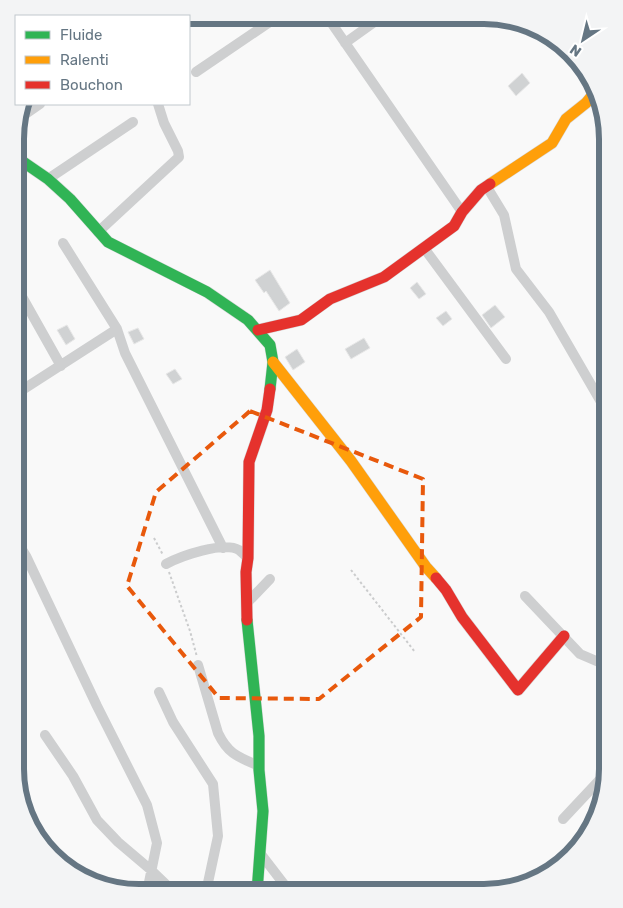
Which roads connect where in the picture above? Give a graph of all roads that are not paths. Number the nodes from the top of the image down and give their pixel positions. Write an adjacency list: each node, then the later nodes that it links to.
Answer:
1 (267, 24): 5 (street)
2 (332, 24): 4 (street)
3 (372, 24): 4 (street)
4 (346, 43): 14 (street)
5 (196, 72)
6 (591, 97): 13 (street)
7 (39, 105): 9 (street)
8 (158, 105): 15 (street)
9 (27, 113)
10 (133, 122): 12 (street)
11 (24, 162): 12 (street)
12 (48, 179): 15 (street)
13 (487, 187): 14 (street); 25 (street)
14 (462, 212): 17 (street)
15 (98, 232): 20 (street)
16 (63, 243): 19 (street)
17 (424, 248): 20 (street); 21 (street)
18 (24, 300): 23 (street)
19 (117, 329): 23 (street); 26 (street)
20 (258, 330): 22 (street)
21 (506, 360)
22 (273, 362): 28 (street); 33 (street)
23 (61, 366): 24 (street)
24 (24, 389)
25 (599, 398)
26 (222, 548): 28 (street); 29 (street)
27 (24, 554): 42 (street)
28 (248, 558): 32 (street)
29 (166, 564)
30 (270, 579): 32 (street)
31 (525, 596): 33 (street)
32 (246, 604): 38 (street)
33 (564, 636): 34 (street)
34 (599, 662)
35 (198, 665): 38 (street)
36 (159, 692): 45 (street)
37 (45, 735): 42 (street)
38 (259, 766): 41 (street)
39 (598, 781): 40 (street)
40 (563, 820)
41 (260, 853): 46 (street); 47 (street)
42 (152, 870): 43 (street); 44 (street)
43 (149, 884)
44 (166, 884)
45 (208, 884)
46 (258, 884)
47 (284, 884)

